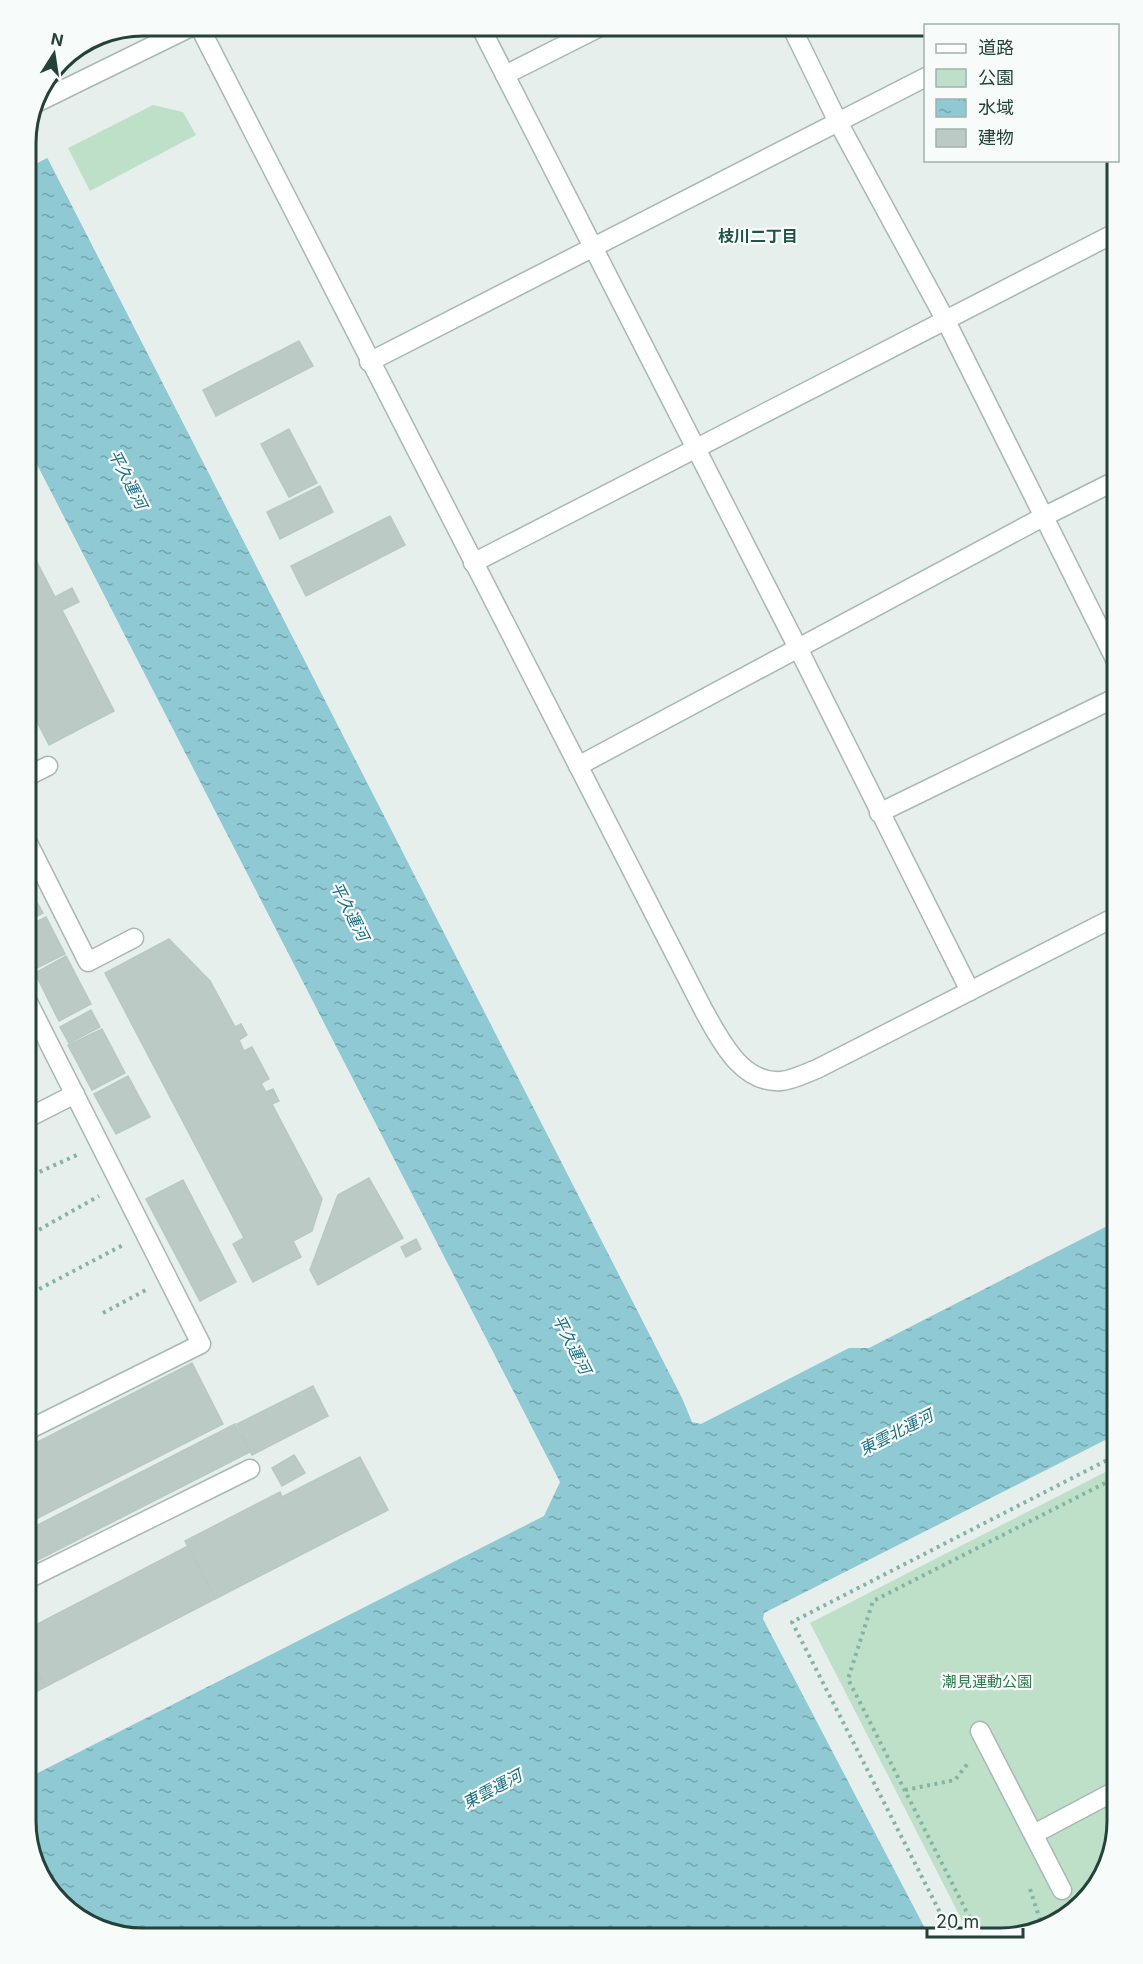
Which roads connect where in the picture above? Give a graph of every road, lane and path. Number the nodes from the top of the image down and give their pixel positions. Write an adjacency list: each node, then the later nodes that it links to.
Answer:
1 (173, 36): 8 (street)
2 (204, 36): 13 (street)
3 (485, 36): 6 (street)
4 (582, 36): 6 (street)
5 (797, 36): 9 (street)
6 (505, 75): 11 (street)
7 (924, 78): 9 (street)
8 (46, 98)
9 (838, 122): 11 (street); 12 (street)
10 (1107, 238): 12 (street)
11 (592, 248): 13 (street); 14 (street)
12 (946, 321): 14 (street); 16 (street)
13 (369, 362): 17 (street)
14 (694, 450): 17 (street); 19 (street)
15 (1107, 485): 16 (street)
16 (1043, 517): 18 (street); 19 (street)
17 (473, 563): 22 (street)
18 (1107, 642)
19 (798, 648): 22 (street); 24 (street)
20 (1107, 702): 24 (street)
21 (48, 766): 23 (street)
22 (578, 766): 28 (street)
23 (36, 772)
24 (879, 813): 28 (street)
25 (36, 859): 27 (street)
26 (1107, 922): 28 (street)
27 (134, 938)
28 (970, 991)
29 (36, 1018): 30 (street)
30 (75, 1094): 31 (street); 32 (street)
31 (36, 1114)
32 (100, 1144): 33 (path); 34 (street)
33 (36, 1173)
34 (120, 1184): 35 (path); 36 (street)
35 (36, 1231)
36 (145, 1233): 37 (street); 38 (path)
37 (167, 1278): 39 (path); 40 (street)
38 (36, 1291)
39 (103, 1313)
40 (36, 1426)
41 (1107, 1461): 51 (path)
42 (250, 1469): 44 (street)
43 (1107, 1483): 47 (path)
44 (36, 1575)
45 (980, 1731): 49 (street)
46 (973, 1758): 47 (path)
47 (904, 1790): 52 (path)
48 (1107, 1796): 49 (street)
49 (1034, 1834): 50 (street)
50 (1062, 1890)
51 (948, 1928)
52 (975, 1928)

